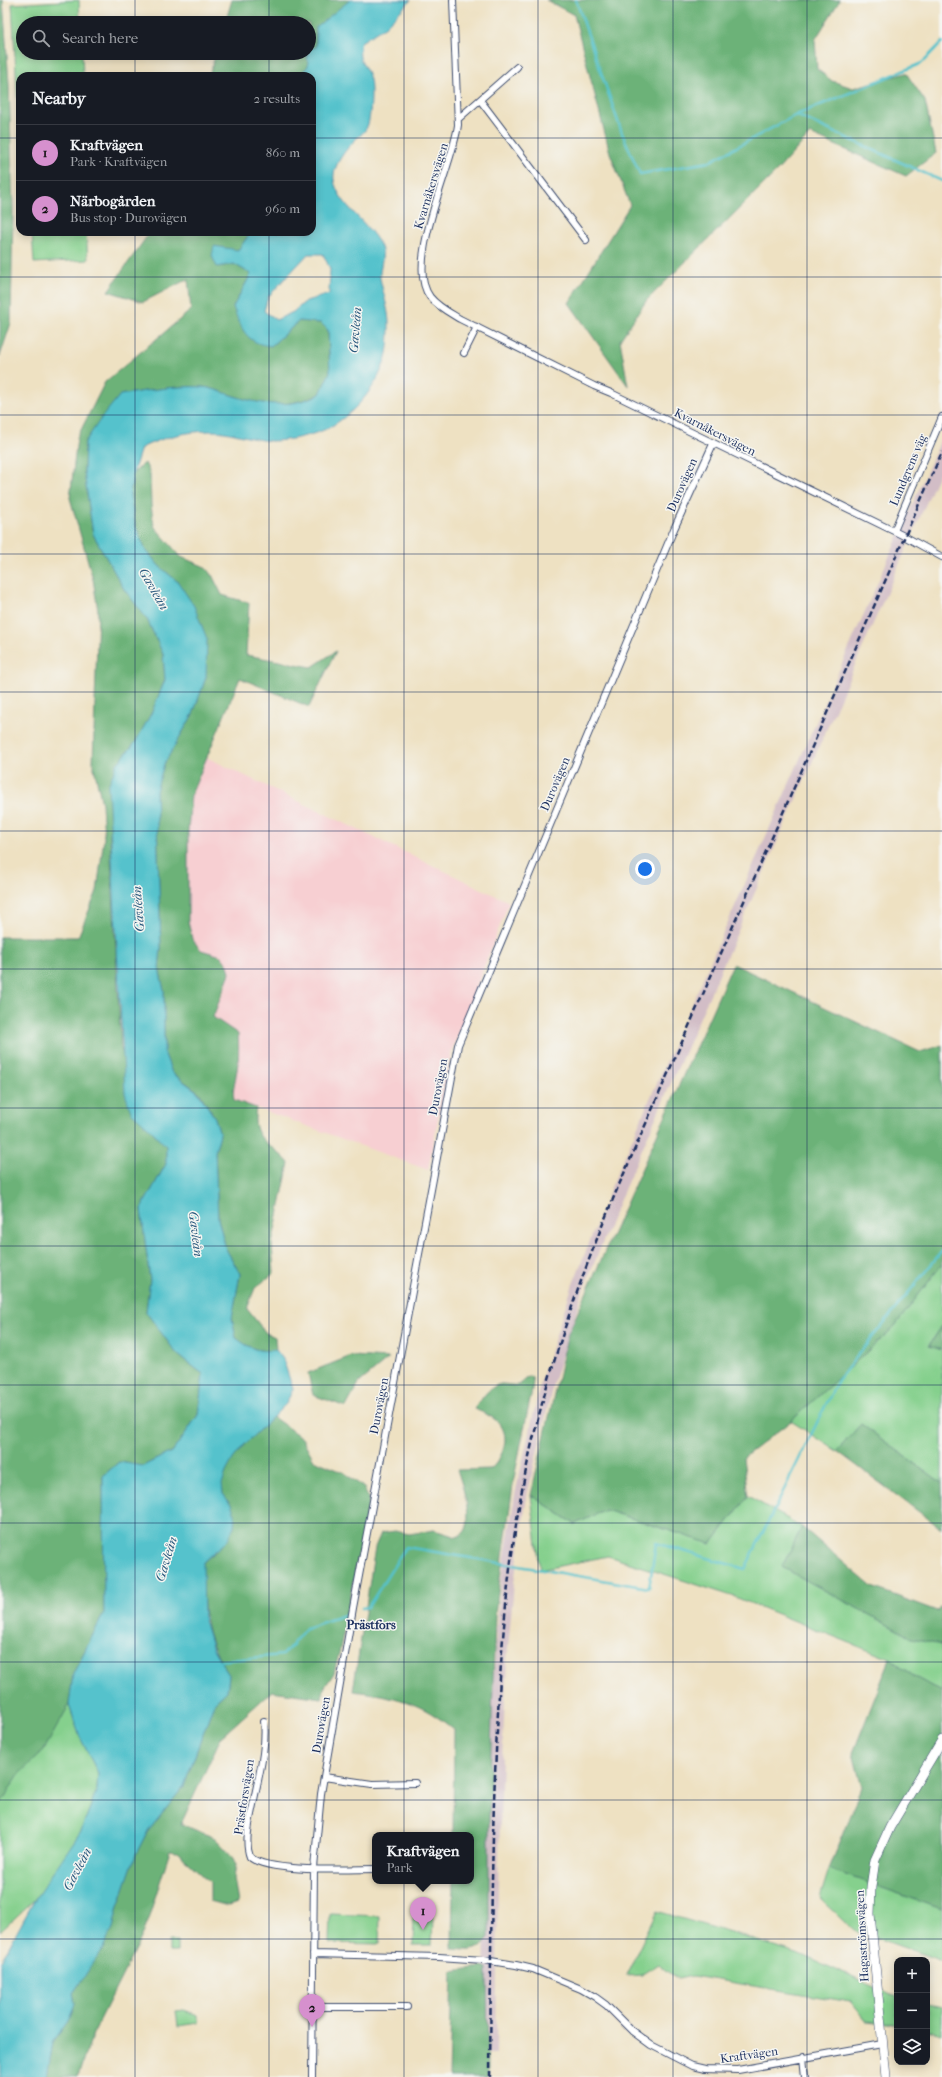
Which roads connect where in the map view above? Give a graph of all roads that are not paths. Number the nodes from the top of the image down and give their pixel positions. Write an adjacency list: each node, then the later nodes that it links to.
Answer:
1 (453, 0): 4 (street, Kvarnåkersvägen)
2 (517, 67): 3 (street)
3 (480, 100): 4 (street); 5 (street)
4 (458, 119): 6 (street, Kvarnåkersvägen)
5 (586, 240)
6 (477, 327): 7 (street); 9 (street, Kvarnåkersvägen)
7 (464, 353)
8 (942, 417): 10 (street, Lundgrens väg)
9 (713, 444): 10 (street, Kvarnåkersvägen); 14 (street, Durovägen)
10 (894, 531): 11 (street, Kvarnåkersvägen)
11 (942, 557)
12 (264, 1721): 16 (street, Prästforsvägen)
13 (942, 1740): 21 (street, Hagaströmsvägen)
14 (324, 1777): 15 (street); 16 (street, Durovägen)
15 (415, 1783)
16 (314, 1868): 17 (street); 18 (street, Durovägen)
17 (372, 1869)
18 (313, 1954): 19 (street, Durovägen); 22 (street, Kraftvägen)
19 (312, 2007): 20 (street); 23 (street, Durovägen)
20 (407, 2008)
21 (882, 2044): 22 (street, Kraftvägen); 25 (street, Hagaströmsvägen)
22 (803, 2057): 24 (street)
23 (312, 2077)
24 (805, 2077)
25 (886, 2077)

